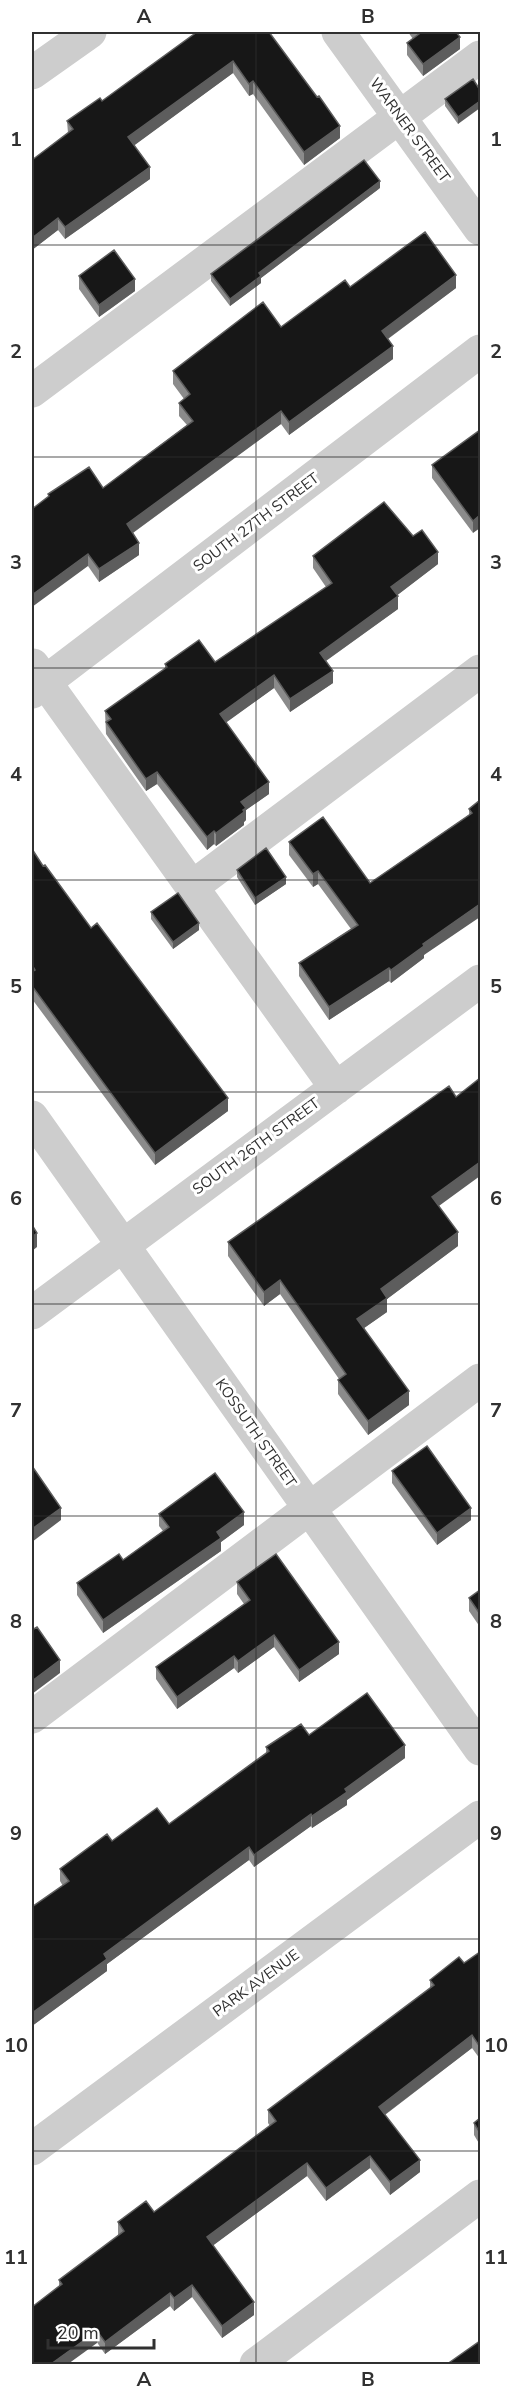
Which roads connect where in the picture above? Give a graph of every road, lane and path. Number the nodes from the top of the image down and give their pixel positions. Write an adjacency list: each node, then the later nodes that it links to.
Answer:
1 (90, 32): 4 (street)
2 (338, 32): 5 (street, WARNER STREET)
3 (480, 57): 5 (street)
4 (32, 73)
5 (400, 116): 6 (street, WARNER STREET); 8 (street)
6 (480, 229)
7 (480, 351): 10 (street, SOUTH 27TH STREET)
8 (32, 391)
9 (480, 671): 11 (street)
10 (36, 679): 11 (street)
11 (192, 887): 13 (street)
12 (480, 981): 13 (street, SOUTH 26TH STREET)
13 (336, 1088): 15 (street, SOUTH 26TH STREET)
14 (32, 1117): 15 (street, KOSSUTH STREET)
15 (121, 1245): 16 (street, SOUTH 26TH STREET); 18 (street, KOSSUTH STREET)
16 (32, 1313)
17 (480, 1380): 18 (street)
18 (309, 1508): 19 (street); 20 (street, KOSSUTH STREET)
19 (32, 1717)
20 (480, 1749)
21 (480, 1817): 22 (street, PARK AVENUE)
22 (32, 2149)
23 (480, 2196): 24 (street)
24 (256, 2364)

